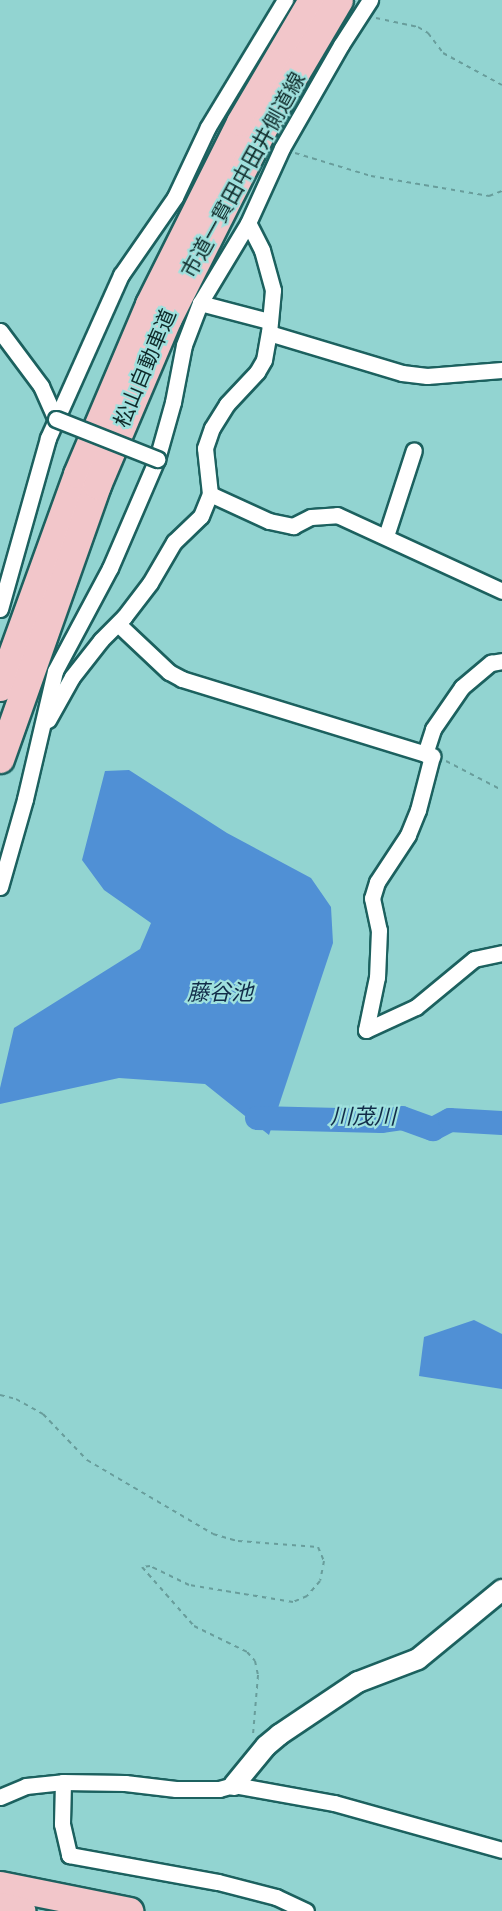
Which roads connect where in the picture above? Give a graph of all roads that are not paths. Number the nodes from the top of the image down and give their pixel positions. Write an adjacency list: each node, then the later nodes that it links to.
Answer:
1 (285, 0): 10 (street)
2 (312, 0): 19 (highway, 松山自動車道)
3 (339, 0): 22 (highway, 松山自動車道)
4 (370, 0): 5 (street, 市道一貫田中田井側道線)
5 (248, 223): 6 (street, 市道一貫田中田井側道線); 7 (street)
6 (200, 303): 7 (street); 12 (street, 市道一貫田中田井側道線)
7 (269, 327): 9 (street); 13 (street)
8 (0, 331): 10 (street)
9 (502, 370)
10 (56, 419): 12 (street, bridge); 16 (street)
11 (414, 450): 14 (street)
12 (158, 459): 20 (street, 市道一貫田中田井側道線)
13 (210, 494): 14 (street); 17 (street)
14 (386, 536): 15 (street)
15 (502, 591)
16 (0, 609)
17 (118, 624): 20 (street); 21 (street)
18 (502, 661): 21 (street)
19 (0, 687)
20 (37, 741): 23 (street, 市道一貫田中田井側道線)
21 (428, 755): 24 (street)
22 (0, 759)
23 (0, 887)
24 (502, 953)
25 (502, 1590): 27 (street)
26 (63, 1782): 27 (street); 28 (street); 34 (street)
27 (234, 1785): 29 (street)
28 (0, 1797)
29 (502, 1850)
30 (0, 1885): 33 (highway)
31 (0, 1906): 32 (highway)
32 (21, 1911)
33 (129, 1911)
34 (306, 1911)

